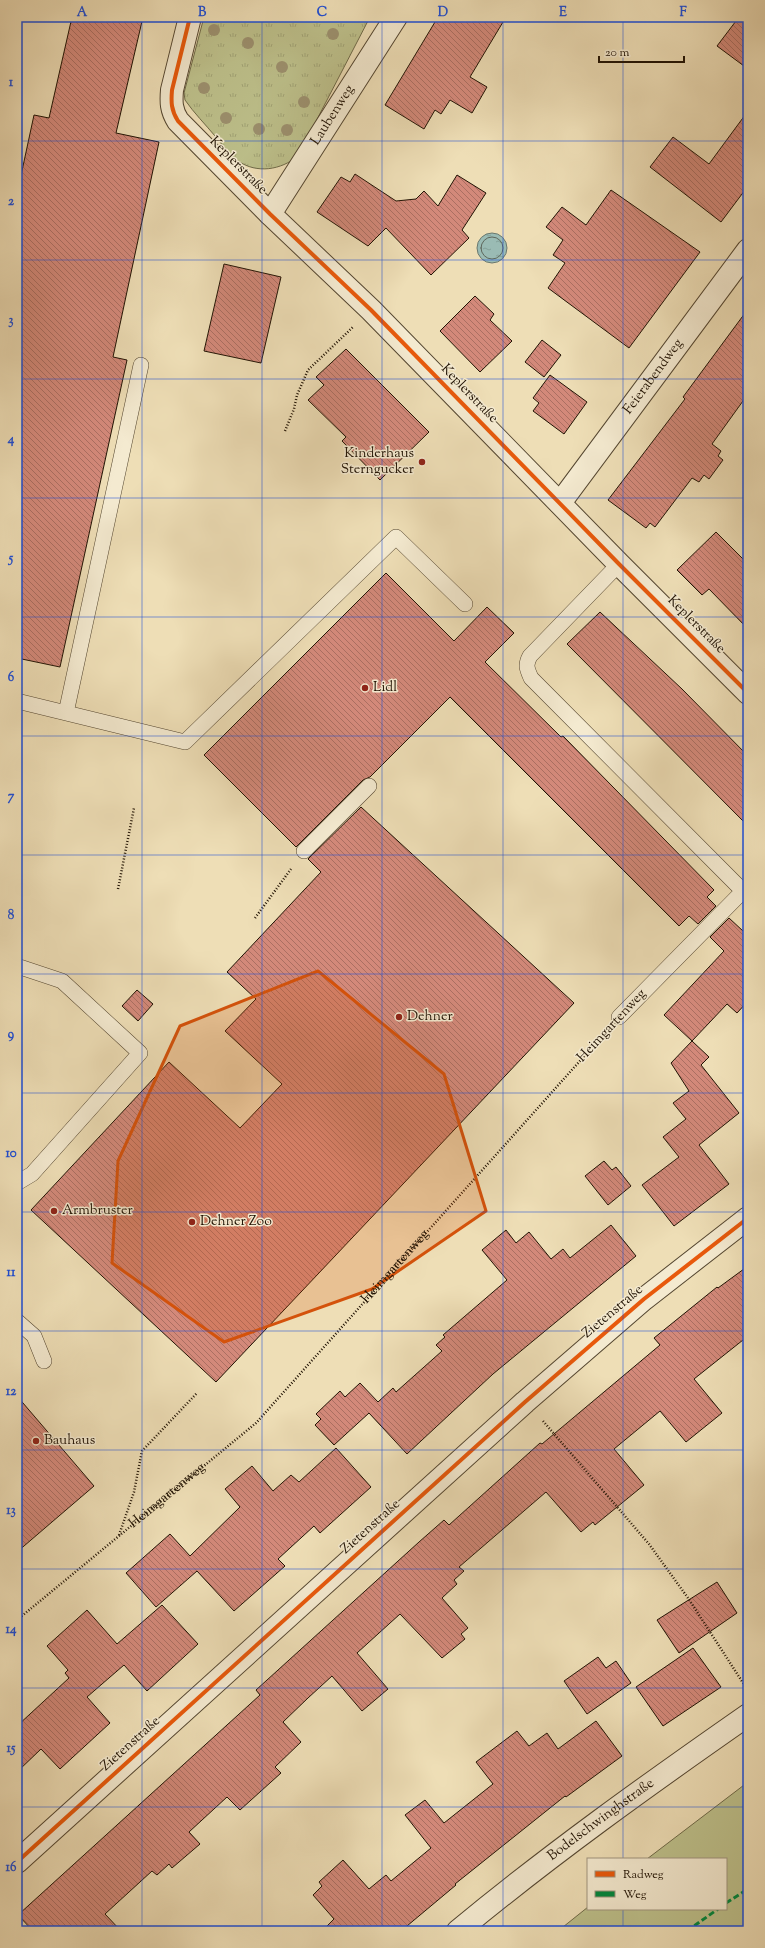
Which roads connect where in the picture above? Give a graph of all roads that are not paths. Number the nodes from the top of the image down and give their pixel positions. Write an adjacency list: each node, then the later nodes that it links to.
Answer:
1 (190, 17): 3 (street, Keplerstraße)
2 (396, 17): 3 (street, Laubenweg)
3 (270, 214): 6 (street, Keplerstraße)
4 (748, 250): 6 (street, Feierabendweg)
5 (141, 365): 11 (lane)
6 (560, 503): 7 (street, Keplerstraße)
7 (619, 564): 9 (street, Keplerstraße); 14 (lane)
8 (466, 604): 11 (lane)
9 (748, 693)
10 (17, 701): 11 (lane)
11 (66, 713)
12 (369, 786): 13 (lane)
13 (304, 851)
14 (745, 889): 16 (lane, Heimgartenweg)
15 (17, 966): 17 (lane)
16 (619, 1017)
17 (17, 1183)
18 (748, 1218): 22 (street, Zietenstraße)
19 (17, 1321): 20 (lane)
20 (44, 1361)
21 (748, 1715): 23 (street, Bodelschwinghstraße)
22 (17, 1862)
23 (458, 1931)

